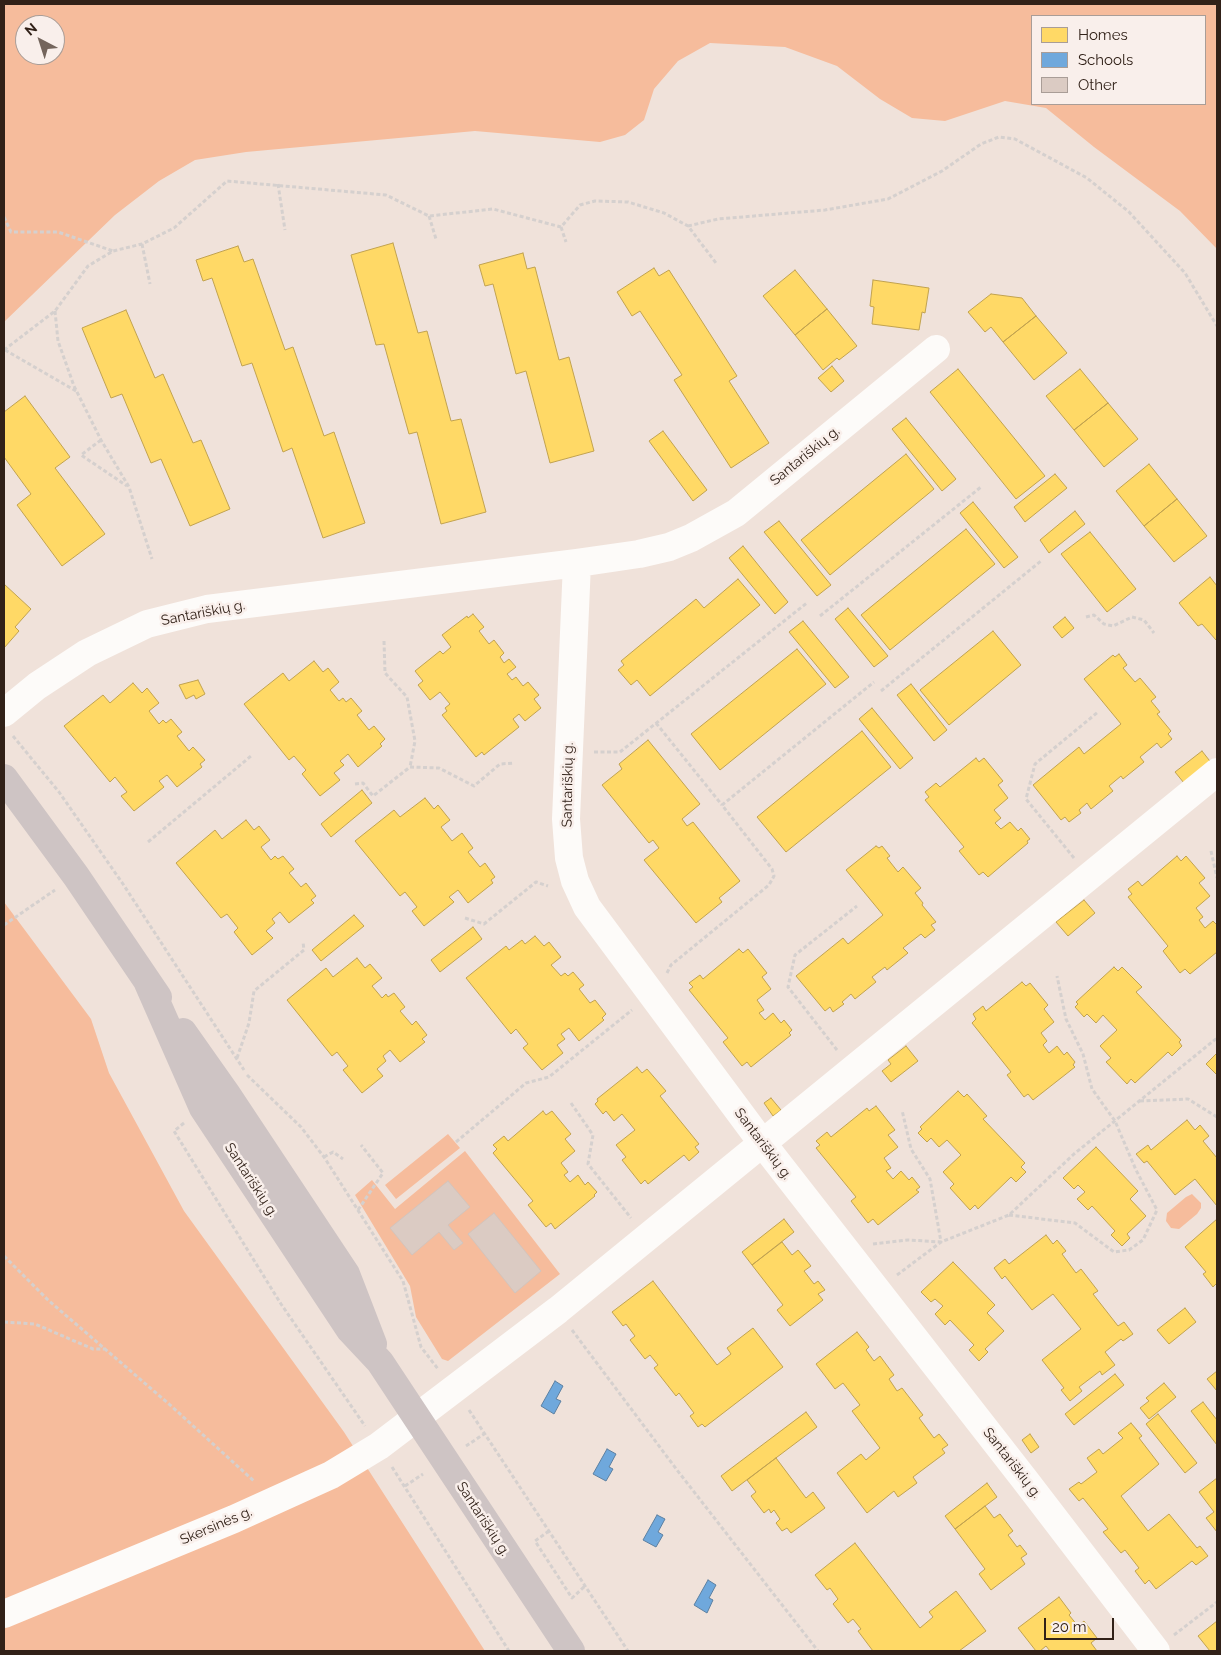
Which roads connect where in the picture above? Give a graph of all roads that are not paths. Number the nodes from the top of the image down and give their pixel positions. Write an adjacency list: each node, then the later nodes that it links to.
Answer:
1 (936, 349): 2 (street, Santariškių g.)
2 (577, 564): 3 (street, Santariškių g.); 7 (street, Santariškių g.)
3 (7, 723)
4 (1217, 772): 7 (street, Skersinės g.)
5 (4, 778): 6 (main road, Santariškių g.)
6 (148, 983): 8 (main road, Santariškių g.); 8 (main road, Santariškių g.)
7 (763, 1144): 9 (street, Skersinės g.); 12 (street, Santariškių g.)
8 (380, 1362): 9 (main road, Santariškių g.)
9 (417, 1418): 10 (street, Skersinės g.); 11 (main road, Santariškių g.)
10 (4, 1614)
11 (571, 1651)
12 (1156, 1651)

